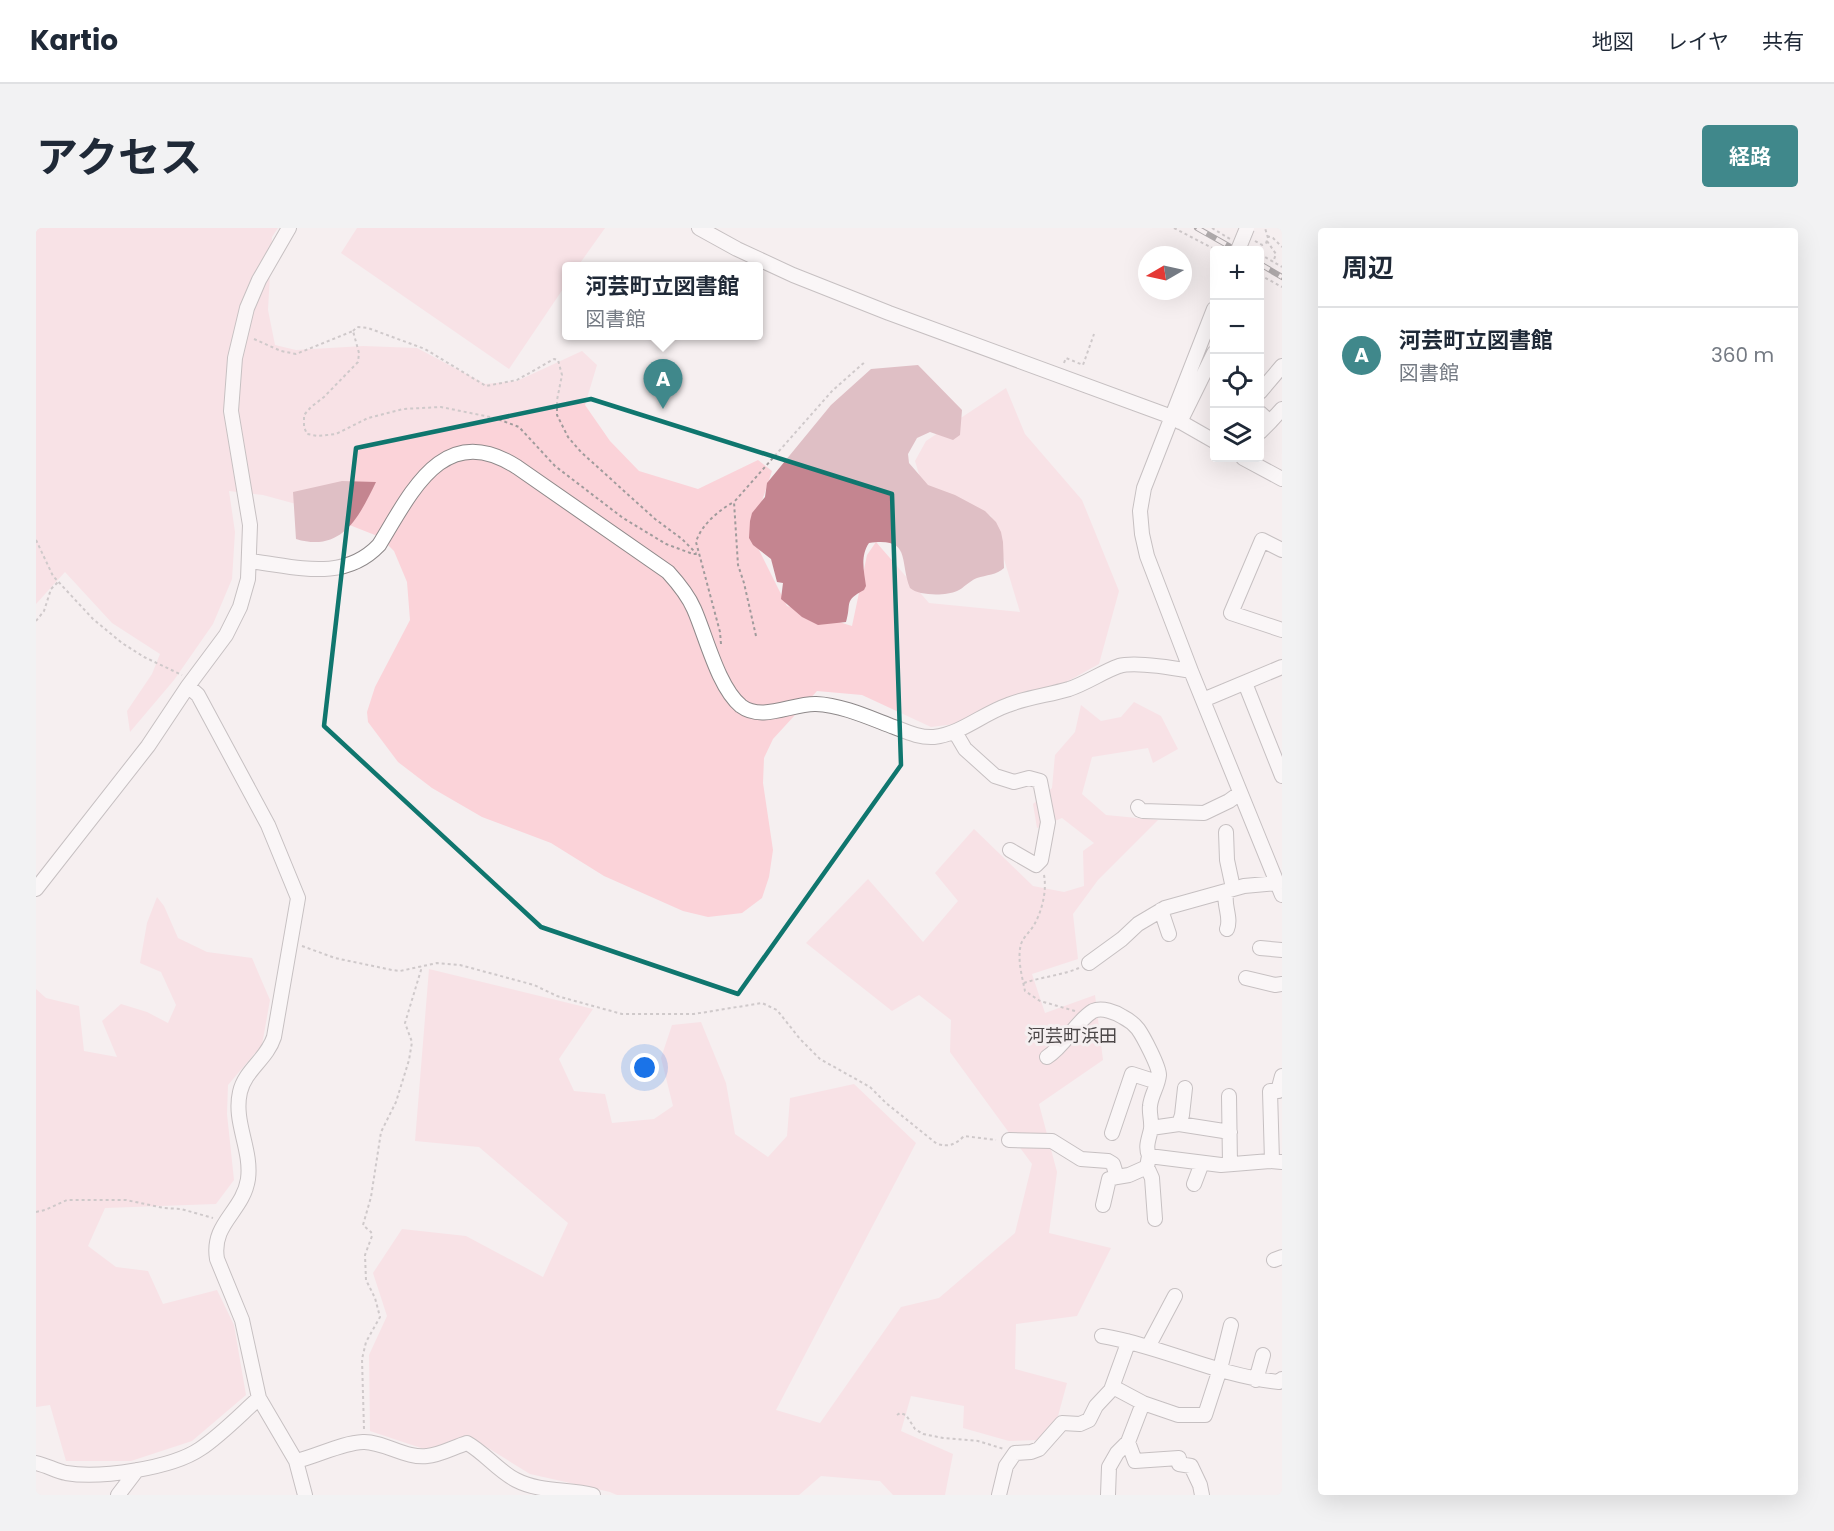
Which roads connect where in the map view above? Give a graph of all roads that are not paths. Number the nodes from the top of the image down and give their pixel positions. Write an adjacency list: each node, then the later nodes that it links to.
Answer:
1 (289, 228): 16 (street)
2 (699, 228): 11 (street)
3 (1247, 228): 4 (street, bridge)
4 (1240, 246)
5 (1210, 321): 11 (street)
6 (1214, 354): 11 (street)
7 (1282, 366): 8 (street)
8 (1264, 387)
9 (1282, 409): 10 (street)
10 (1265, 417)
11 (1176, 419): 12 (street); 19 (street)
12 (1210, 438)
13 (1250, 462): 14 (street)
14 (1282, 479)
15 (1282, 550): 17 (street)
16 (249, 561): 21 (street); 23 (street)
17 (1282, 630)
18 (1282, 667): 20 (street)
19 (1191, 671): 22 (street); 23 (street)
20 (1245, 683): 22 (street); 24 (street)
21 (190, 684): 29 (street); 68 (street)
22 (1203, 700): 25 (street)
23 (956, 732): 28 (street)
24 (1282, 776)
25 (1240, 792): 26 (street); 31 (street)
26 (1138, 807)
27 (1226, 832): 30 (street)
28 (1010, 850)
29 (36, 889)
30 (1230, 889): 31 (street); 32 (street); 33 (street)
31 (1279, 889)
32 (1161, 910): 34 (street); 37 (street)
33 (1227, 929)
34 (1169, 934)
35 (1260, 948): 36 (street)
36 (1282, 950)
37 (1089, 963)
38 (1246, 978): 39 (street)
39 (1282, 984)
40 (1047, 1057): 42 (street)
41 (1282, 1076): 51 (street)
42 (1157, 1082): 46 (street); 48 (street)
43 (1185, 1088): 45 (street)
44 (1229, 1096): 47 (street)
45 (1179, 1124): 46 (street); 47 (street)
46 (1151, 1128): 50 (street)
47 (1230, 1132): 53 (street)
48 (1112, 1133)
49 (1009, 1140): 54 (street)
50 (1148, 1161): 52 (street); 54 (street); 57 (street)
51 (1277, 1162): 53 (street)
52 (1202, 1163): 53 (street); 55 (street)
53 (1230, 1164)
54 (1117, 1177): 56 (street)
55 (1194, 1184)
56 (1103, 1205)
57 (1155, 1219)
58 (1175, 1296): 62 (street)
59 (1231, 1325): 64 (street)
60 (1102, 1335): 61 (street)
61 (1127, 1341): 62 (street); 67 (street)
62 (1148, 1347): 64 (street)
63 (1263, 1355): 66 (street)
64 (1220, 1369): 66 (street); 69 (street)
65 (1282, 1379): 66 (street)
66 (1256, 1380)
67 (1113, 1387): 69 (street); 77 (street)
68 (259, 1398): 71 (street); 73 (street)
69 (1143, 1403): 70 (street)
70 (1128, 1442): 78 (street); 79 (street)
71 (296, 1461): 75 (street); 76 (street)
72 (36, 1463): 73 (street)
73 (137, 1470): 74 (street)
74 (118, 1495)
75 (305, 1495)
76 (593, 1495)
77 (999, 1495)
78 (1108, 1495)
79 (1202, 1495)

